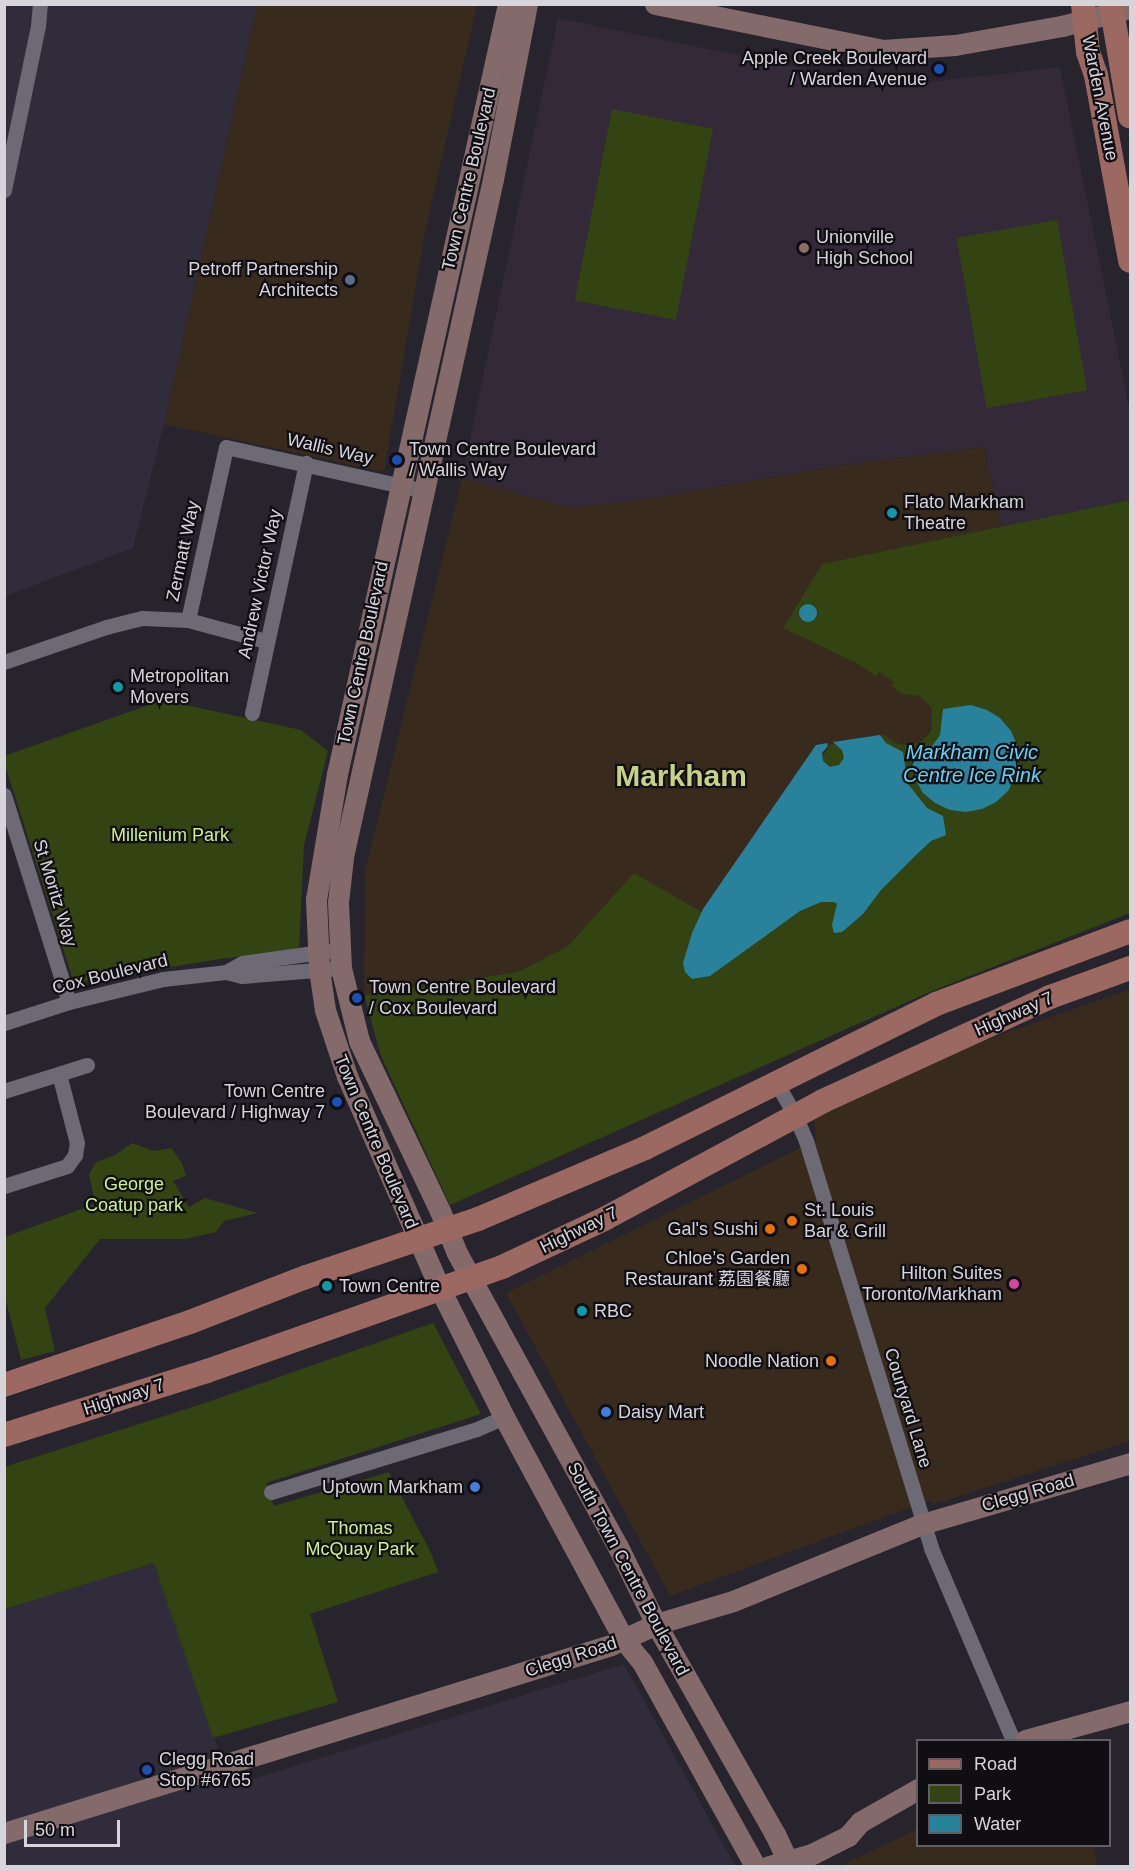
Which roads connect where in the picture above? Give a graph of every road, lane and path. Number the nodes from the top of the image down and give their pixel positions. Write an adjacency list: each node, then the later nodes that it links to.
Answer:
1 (40, 4): 8 (street)
2 (508, 4): 12 (main road, Town Centre Boulevard)
3 (527, 4): 13 (main road, Town Centre Boulevard)
4 (655, 4): 6 (main road)
5 (1118, 8): 6 (main road); 7 (main road, Warden Avenue)
6 (1084, 12): 9 (main road, Warden Avenue)
7 (1131, 116)
8 (4, 190)
9 (1131, 261)
10 (226, 447): 11 (street, Wallis Way); 14 (street, Zermatt Way)
11 (306, 463): 12 (street, Wallis Way); 15 (street, Andrew Victor Way)
12 (400, 486): 13 (street, Wallis Way); 21 (main road, Town Centre Boulevard)
13 (425, 491): 20 (main road, Town Centre Boulevard)
14 (188, 620): 15 (street, Zermatt Way); 16 (street)
15 (266, 641): 17 (street, Andrew Victor Way)
16 (4, 662)
17 (252, 714)
18 (4, 795): 23 (street, St Moritz Way)
19 (1131, 931): 27 (main road, Highway 7)
20 (340, 959): 21 (street, Cox Boulevard); 31 (main road, Town Centre Boulevard)
21 (318, 960): 23 (street, Cox Boulevard); 32 (main road, Town Centre Boulevard)
22 (1131, 968): 29 (main road, Highway 7)
23 (69, 1002): 24 (street, Cox Boulevard)
24 (4, 1023)
25 (87, 1065): 26 (street)
26 (58, 1074): 28 (street); 30 (street)
27 (777, 1084): 29 (street, Courtyard Lane); 31 (main road, Highway 7)
28 (4, 1091)
29 (795, 1115): 33 (main road, Highway 7); 40 (street, Courtyard Lane)
30 (4, 1186)
31 (448, 1231): 32 (main road, Highway 7); 33 (main road, Town Centre Boulevard)
32 (417, 1238): 34 (main road, Town Centre Boulevard); 35 (main road, Highway 7)
33 (472, 1278): 34 (main road, Highway 7); 41 (main road, South Town Centre Boulevard)
34 (440, 1289): 36 (main road, South Town Centre Boulevard); 37 (main road, Highway 7)
35 (4, 1385)
36 (504, 1417): 39 (street); 42 (main road, South Town Centre Boulevard)
37 (4, 1435)
38 (1131, 1463): 40 (main road, Clegg Road)
39 (272, 1492)
40 (922, 1524): 41 (main road, Clegg Road); 44 (street, Courtyard Lane)
41 (656, 1624): 42 (main road, Clegg Road); 48 (main road, South Town Centre Boulevard)
42 (624, 1640): 47 (main road, Clegg Road); 49 (main road, South Town Centre Boulevard)
43 (1131, 1711): 45 (main road)
44 (1013, 1739)
45 (1029, 1739)
46 (916, 1790): 48 (main road)
47 (4, 1833)
48 (782, 1864)
49 (755, 1866)

